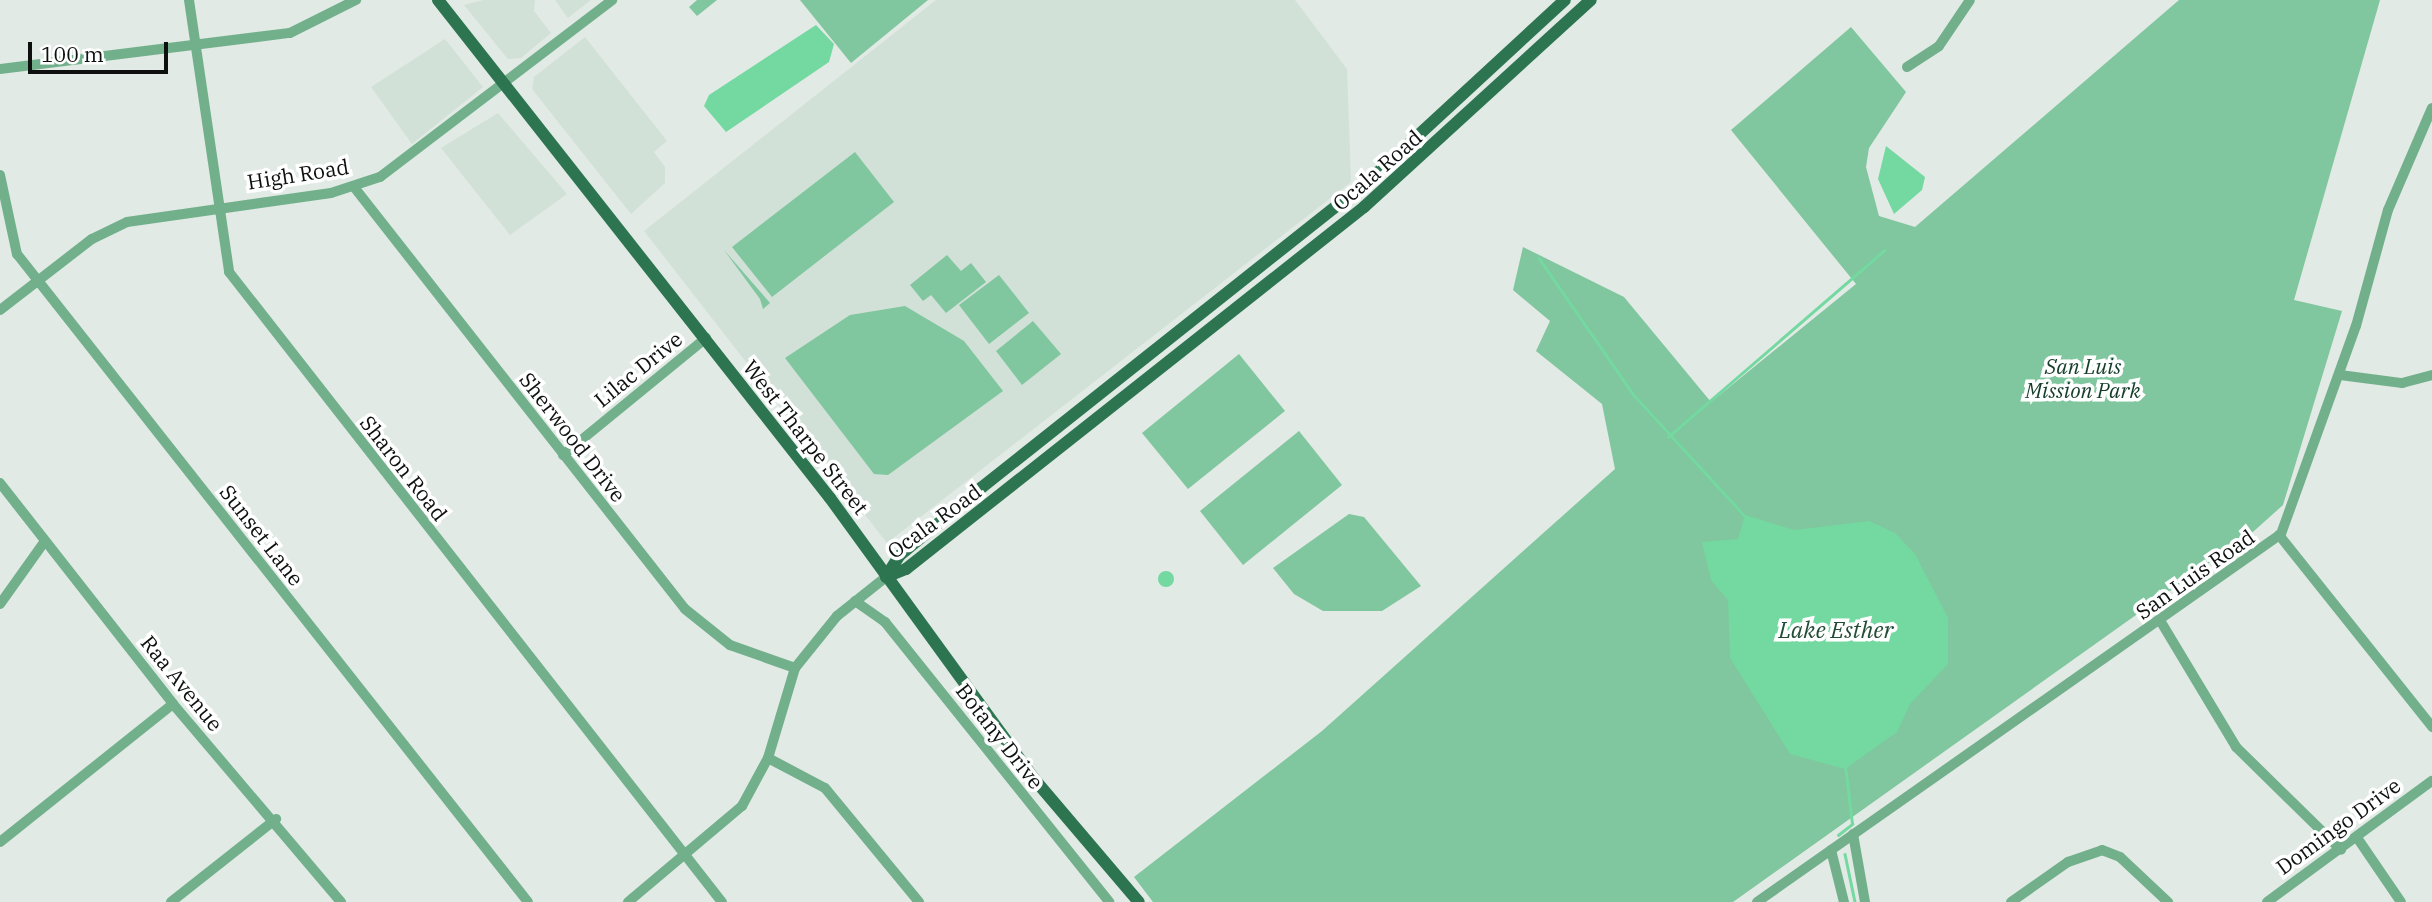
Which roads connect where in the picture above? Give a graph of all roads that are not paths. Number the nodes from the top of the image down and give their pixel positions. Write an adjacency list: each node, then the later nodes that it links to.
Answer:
1 (189, 0): 8 (street, Sharon Road)
2 (356, 0): 8 (street)
3 (438, 0): 14 (main road, West Tharpe Street)
4 (612, 0): 14 (street, High Road)
5 (1565, 0): 9 (main road, Ocala Road)
6 (1591, 0): 13 (main road, Ocala Road)
7 (1970, 0): 10 (street)
8 (197, 48): 11 (street); 21 (street, Sharon Road)
9 (1498, 63): 12 (main road, Ocala Road); 13 (main road)
10 (1907, 67)
11 (0, 69)
12 (1486, 74): 15 (main road); 17 (main road, Ocala Road)
13 (1510, 75): 15 (main road, Ocala Road)
14 (504, 85): 20 (street, High Road); 28 (main road, West Tharpe Street)
15 (1498, 87): 18 (main road, Ocala Road)
16 (2432, 108): 29 (street, San Luis Road)
17 (1405, 148): 18 (main road); 22 (main road, Ocala Road)
18 (1410, 168): 23 (main road, Ocala Road)
19 (0, 175): 26 (street, Sunset Lane)
20 (354, 187): 21 (street, High Road); 32 (street, Sherwood Drive)
21 (216, 205): 26 (street, High Road); 52 (street, Sharon Road)
22 (1297, 239): 23 (main road); 24 (main road, Ocala Road)
23 (1308, 253): 25 (main road, Ocala Road)
24 (1279, 254): 25 (main road); 31 (main road, Ocala Road)
25 (1289, 267): 33 (main road, Ocala Road)
26 (37, 280): 27 (street, High Road); 55 (street, Sunset Lane)
27 (0, 310)
28 (706, 338): 32 (street, Lilac Drive); 37 (main road, West Tharpe Street)
29 (2340, 375): 30 (street); 35 (street, San Luis Road)
30 (2432, 375)
31 (1033, 447): 33 (main road); 37 (main road, Ocala Road)
32 (563, 455): 41 (street, Sherwood Drive)
33 (1044, 461): 37 (main road, Ocala Road)
34 (0, 483): 36 (street, Raa Avenue)
35 (2279, 535): 40 (street, San Luis Road); 43 (street)
36 (45, 541): 39 (street); 42 (street, Raa Avenue)
37 (886, 578): 38 (street); 60 (main road, West Tharpe Street)
38 (855, 601): 41 (street); 59 (street, Botany Drive)
39 (0, 604)
40 (2161, 622): 47 (street, San Luis Road); 51 (street)
41 (795, 668): 44 (street)
42 (173, 704): 46 (street, Raa Avenue); 49 (street)
43 (2432, 727)
44 (768, 758): 52 (street); 58 (street)
45 (2432, 781): 48 (street, Domingo Drive)
46 (276, 819): 53 (street); 54 (street, Raa Avenue)
47 (1853, 834): 50 (street, San Luis Road); 63 (street)
48 (2358, 839): 51 (street, Domingo Drive); 67 (street)
49 (0, 842)
50 (1831, 850): 61 (street, San Luis Road); 62 (street)
51 (2341, 850): 66 (street, Domingo Drive)
52 (686, 857): 56 (street); 57 (street, Sharon Road)
53 (171, 902)
54 (341, 902)
55 (528, 902)
56 (628, 902)
57 (722, 902)
58 (919, 902)
59 (1109, 902)
60 (1139, 902)
61 (1757, 902)
62 (1844, 902)
63 (1866, 902)
64 (2011, 902): 65 (street)
65 (2168, 902)
66 (2267, 902)
67 (2402, 902)

